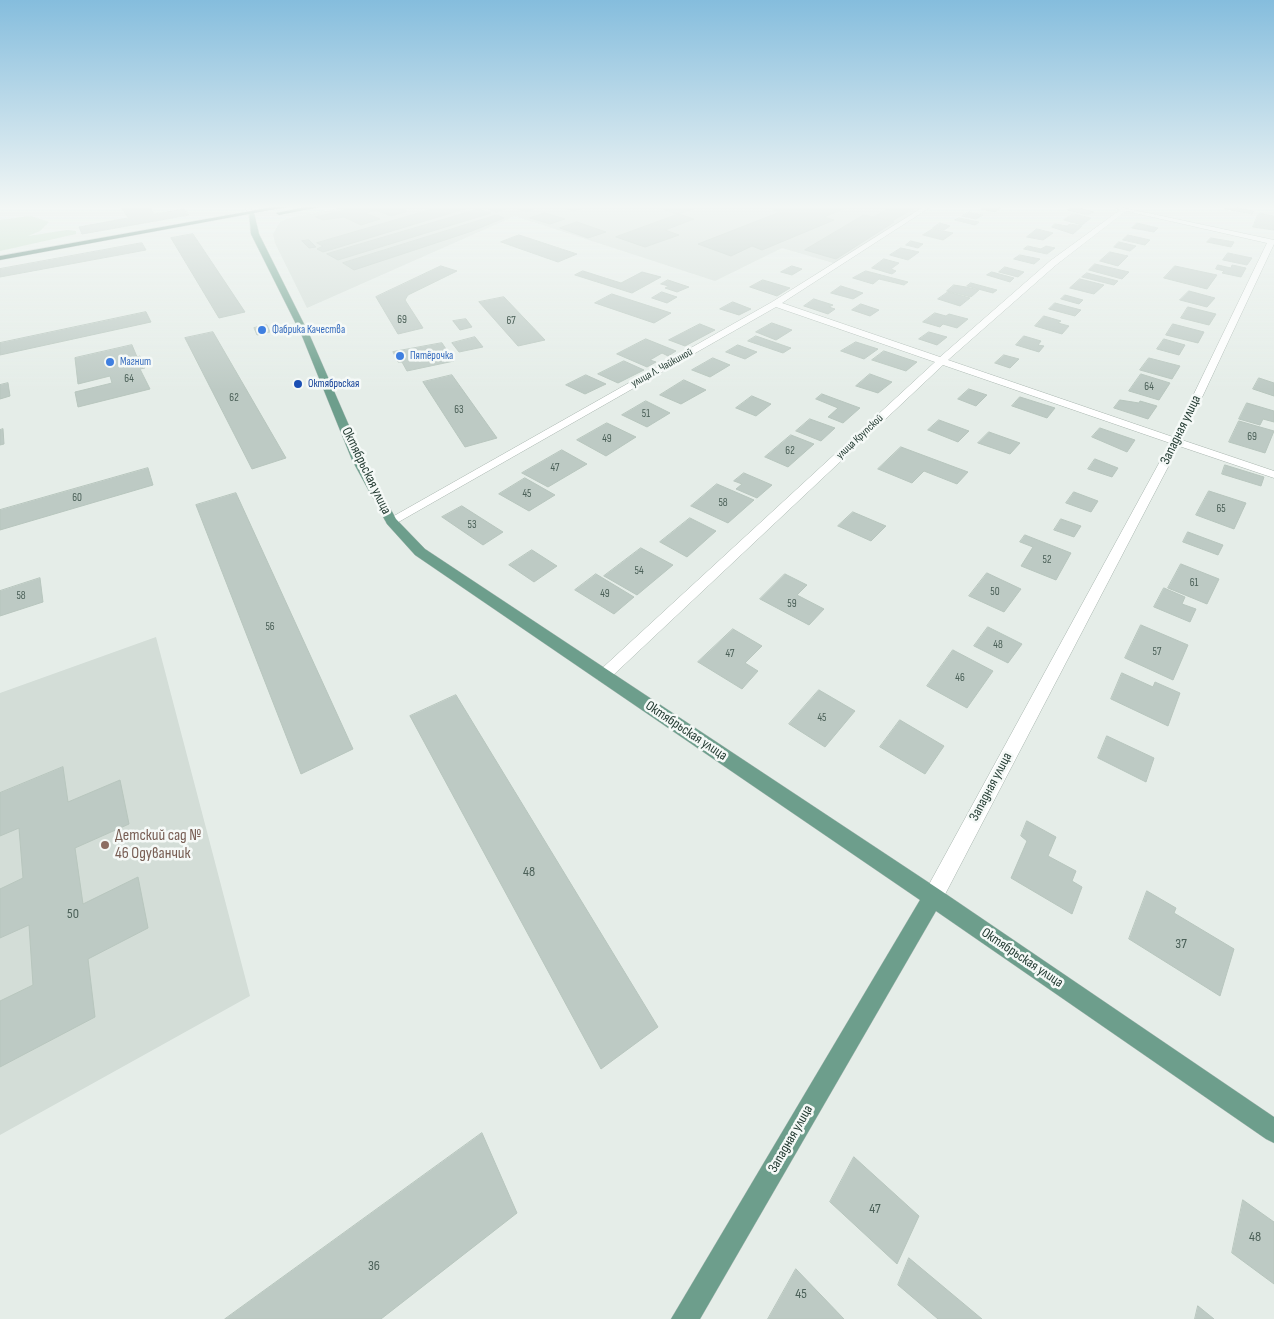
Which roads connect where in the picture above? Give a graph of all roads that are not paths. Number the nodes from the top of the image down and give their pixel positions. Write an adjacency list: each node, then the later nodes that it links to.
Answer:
1 (271, 268): 9 (main road, Октябрьская улица)
2 (832, 268): 5 (street, улица Л. Чайкиной)
3 (1047, 268): 6 (street, улица Крупской)
4 (1261, 268): 7 (street, Западная улица)
5 (775, 304): 6 (street); 9 (street, улица Л. Чайкиной)
6 (940, 362): 7 (street); 10 (street, улица Крупской)
7 (1175, 443): 8 (street); 11 (street, Западная улица)
8 (1274, 475)
9 (391, 521): 10 (main road, Октябрьская улица)
10 (603, 676): 11 (main road, Октябрьская улица)
11 (933, 897): 12 (main road, Октябрьская улица); 13 (main road, Западная улица)
12 (1274, 1131)
13 (685, 1319)

